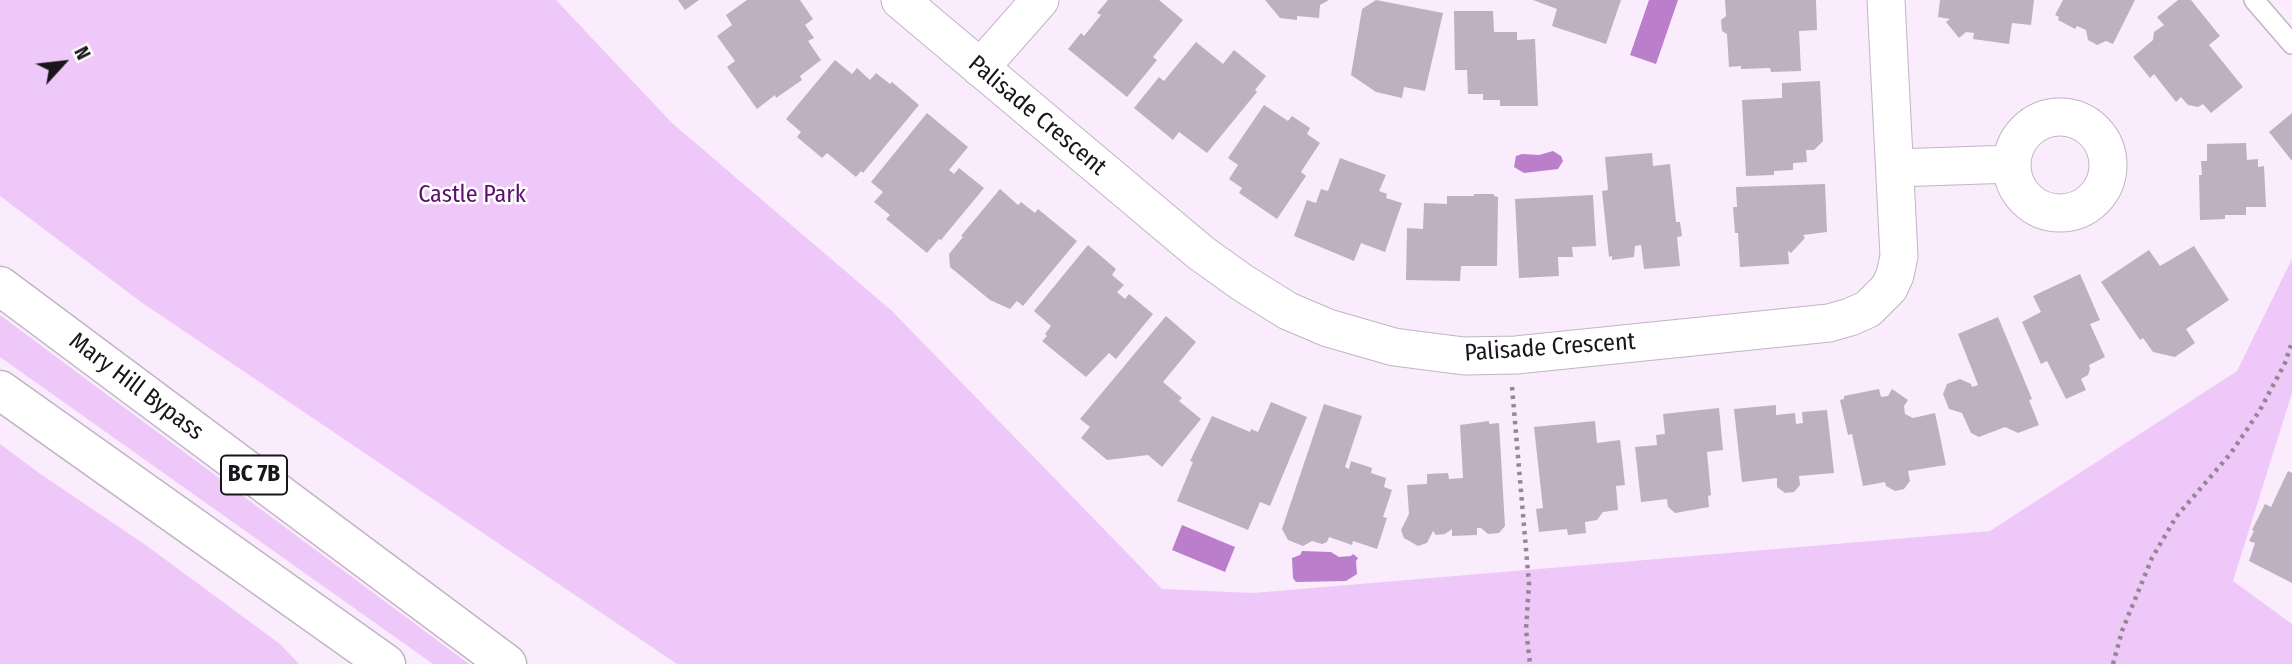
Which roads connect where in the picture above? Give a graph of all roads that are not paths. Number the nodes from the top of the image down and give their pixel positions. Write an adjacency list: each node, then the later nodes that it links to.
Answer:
1 (900, 0): 6 (street, Palisade Crescent)
2 (1040, 0): 6 (street)
3 (1886, 0): 8 (street, Palisade Crescent)
4 (2254, 0): 5 (lane)
5 (2292, 44)
6 (980, 68): 8 (street, Palisade Crescent)
7 (2012, 164): 8 (street)
8 (1895, 168)
9 (0, 286): 12 (highway, Mary Hill Bypass / BC 7B)
10 (0, 390): 11 (highway)
11 (386, 664)
12 (508, 664)

